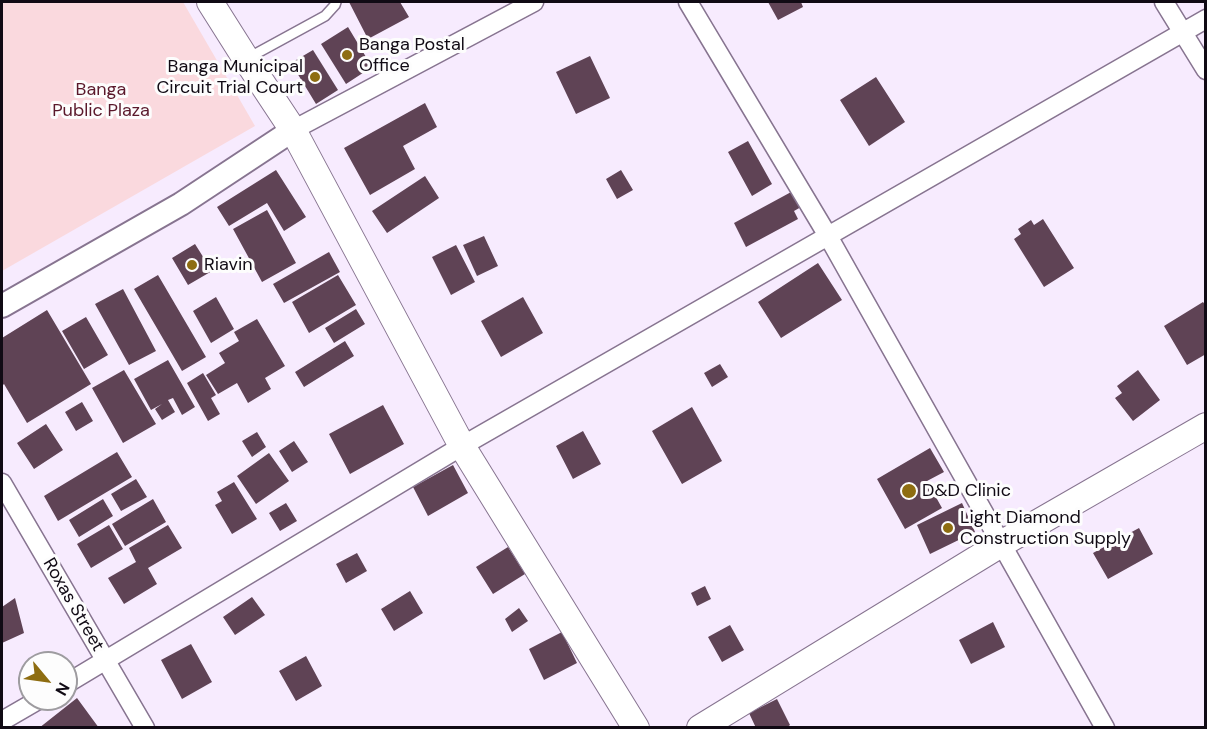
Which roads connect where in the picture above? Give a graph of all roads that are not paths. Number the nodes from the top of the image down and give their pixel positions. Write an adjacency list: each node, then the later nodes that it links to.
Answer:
1 (210, 2): 8 (main road)
2 (336, 2): 8 (lane)
3 (534, 2): 10 (street)
4 (688, 2): 11 (street)
5 (1164, 2): 7 (street)
6 (1206, 19): 7 (street)
7 (1183, 33): 9 (street); 11 (street)
8 (246, 59): 10 (main road)
9 (1206, 70)
10 (293, 130): 12 (street); 14 (main road)
11 (828, 236): 14 (street); 16 (street)
12 (2, 306)
13 (1206, 426): 16 (main road)
14 (462, 446): 17 (street); 22 (main road)
15 (2, 483): 17 (street, Roxas Street)
16 (1001, 544): 23 (main road); 24 (street)
17 (106, 661): 18 (street); 21 (street, Roxas Street)
18 (78, 677)
19 (19, 711): 20 (street)
20 (2, 721)
21 (145, 728)
22 (636, 728)
23 (700, 728)
24 (1105, 728)

